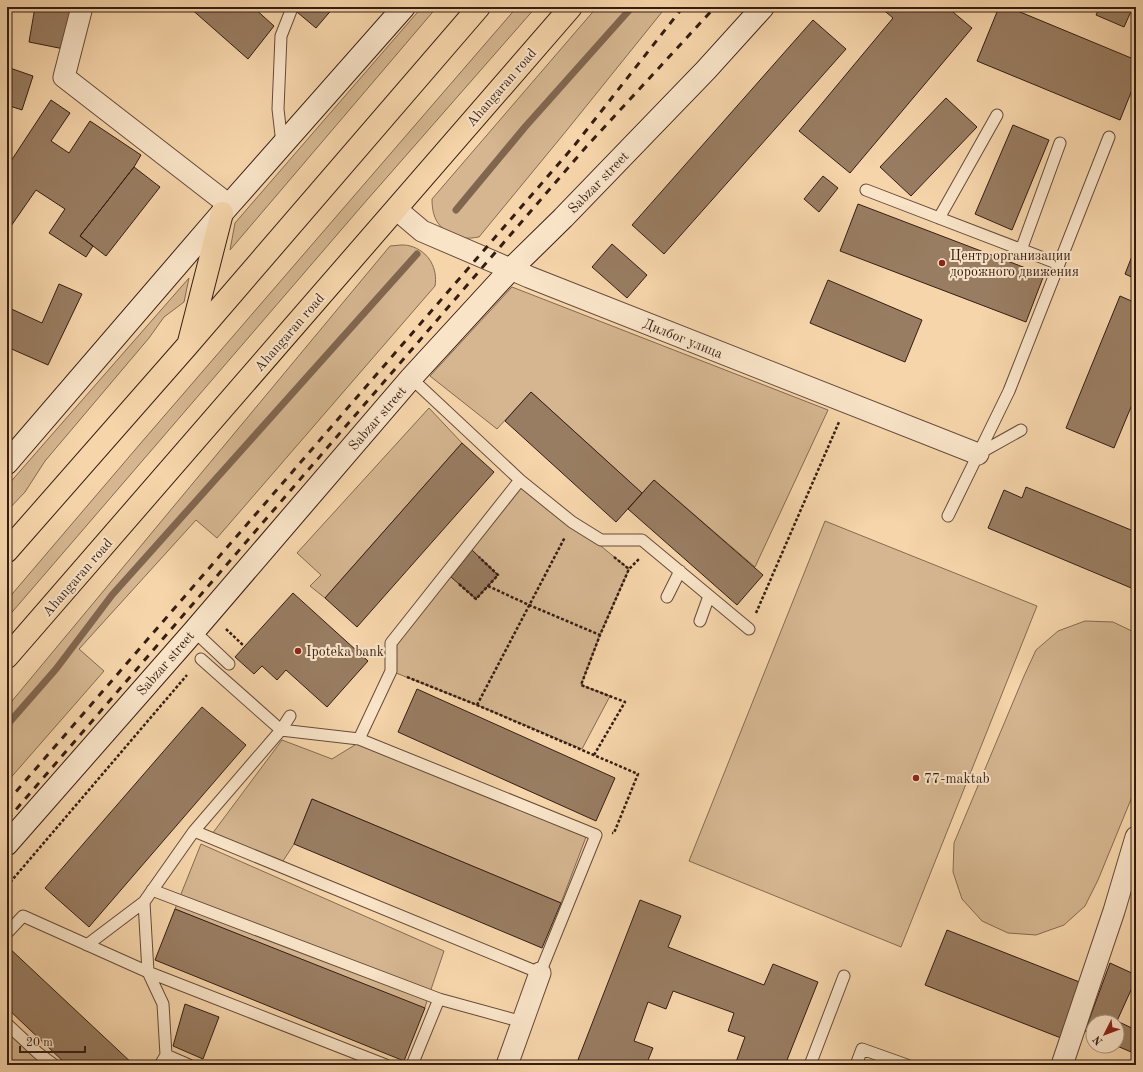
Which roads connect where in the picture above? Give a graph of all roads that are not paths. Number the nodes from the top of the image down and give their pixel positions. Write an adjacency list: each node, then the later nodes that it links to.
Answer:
1 (82, 7): 12 (street)
2 (404, 7): 10 (street)
3 (479, 7): 18 (highway)
4 (571, 7): 13 (highway, Ahangaran road)
5 (763, 7): 17 (street, Sabzar street)
6 (292, 8): 10 (lane)
7 (996, 115): 14 (lane)
8 (1109, 137): 16 (lane)
9 (1060, 143): 15 (lane)
10 (282, 144): 12 (street)
11 (866, 190): 14 (lane)
12 (226, 209): 18 (highway); 22 (street)
13 (396, 209): 17 (street, Дилбог улица); 32 (highway, Ahangaran road)
14 (939, 218): 15 (lane)
15 (1021, 250): 16 (lane)
16 (1059, 264): 21 (lane)
17 (511, 269): 19 (street, Sabzar street); 21 (street, Дилбог улица)
18 (187, 346): 25 (highway)
19 (411, 378): 23 (lane); 31 (street, Sabzar street)
20 (1021, 430): 21 (lane)
21 (978, 454): 24 (lane)
22 (7, 463)
23 (520, 480): 26 (lane); 37 (lane)
24 (948, 516)
25 (7, 551)
26 (680, 571): 27 (lane); 28 (lane)
27 (709, 596): 29 (lane); 30 (lane)
28 (667, 597)
29 (700, 621)
30 (749, 628)
31 (194, 631): 34 (lane); 40 (street, Sabzar street)
32 (7, 657)
33 (201, 659): 36 (lane)
34 (229, 664)
35 (290, 716): 36 (lane)
36 (281, 730): 37 (lane); 38 (lane)
37 (360, 739): 46 (lane)
38 (194, 831): 41 (lane); 46 (lane)
39 (1136, 837): 61 (street)
40 (7, 844)
41 (152, 890): 42 (lane); 48 (lane)
42 (144, 902): 44 (lane); 45 (lane)
43 (7, 933): 44 (lane)
44 (87, 945): 45 (lane)
45 (148, 972): 51 (lane); 55 (lane)
46 (540, 973): 49 (street)
47 (844, 976): 58 (lane)
48 (439, 999): 49 (lane); 56 (lane)
49 (522, 1022): 57 (street)
50 (7, 1024): 52 (lane)
51 (166, 1055): 53 (lane); 54 (lane)
52 (54, 1065)
53 (160, 1065)
54 (189, 1065)
55 (386, 1065)
56 (412, 1065)
57 (507, 1065)
58 (810, 1065)
59 (856, 1065): 60 (lane)
60 (906, 1065)
61 (1062, 1065)

